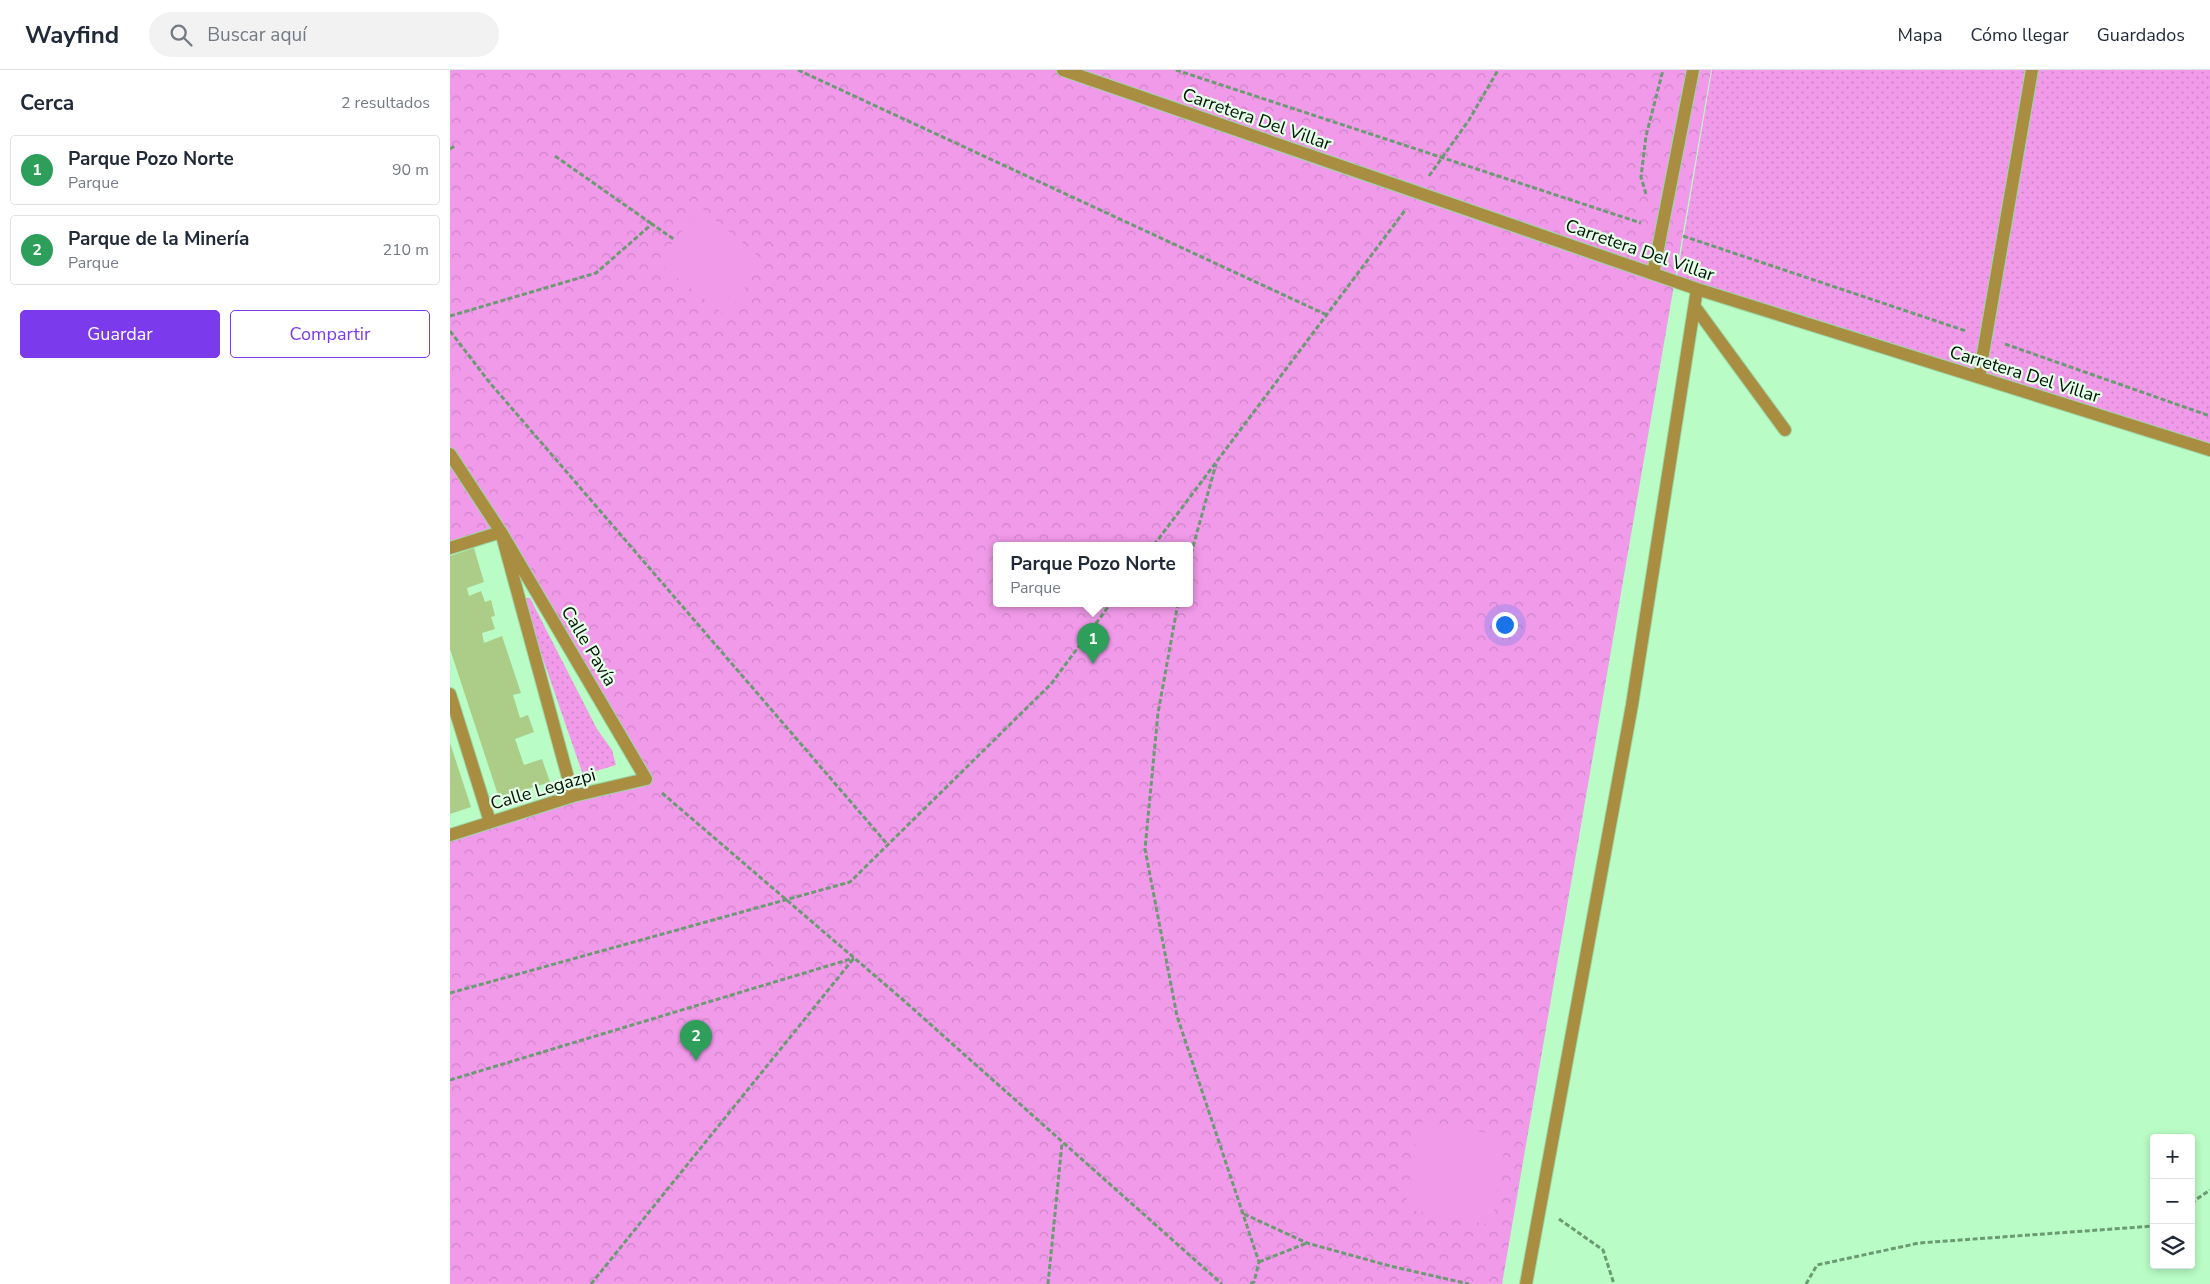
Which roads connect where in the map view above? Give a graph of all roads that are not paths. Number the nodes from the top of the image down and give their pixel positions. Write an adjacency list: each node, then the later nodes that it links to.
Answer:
1 (1063, 70): 4 (street, Carretera Del Villar)
2 (1693, 70): 4 (street)
3 (2032, 70): 7 (street)
4 (1653, 274): 5 (street, Carretera Del Villar)
5 (1697, 289): 6 (street); 7 (street, Carretera Del Villar)
6 (1695, 307): 8 (street); 18 (street)
7 (1979, 377): 9 (street, Carretera Del Villar)
8 (1784, 430)
9 (2210, 450)
10 (450, 454): 11 (street, Calle Pavía)
11 (501, 532): 12 (street); 14 (street, Calle Pavía); 15 (street, Calle Pavía)
12 (450, 548)
13 (450, 694): 16 (street)
14 (646, 779): 15 (street, Calle Legazpi)
15 (574, 796): 16 (street, Calle Legazpi)
16 (490, 822): 17 (street, Calle Legazpi)
17 (450, 835)
18 (1526, 1284)

